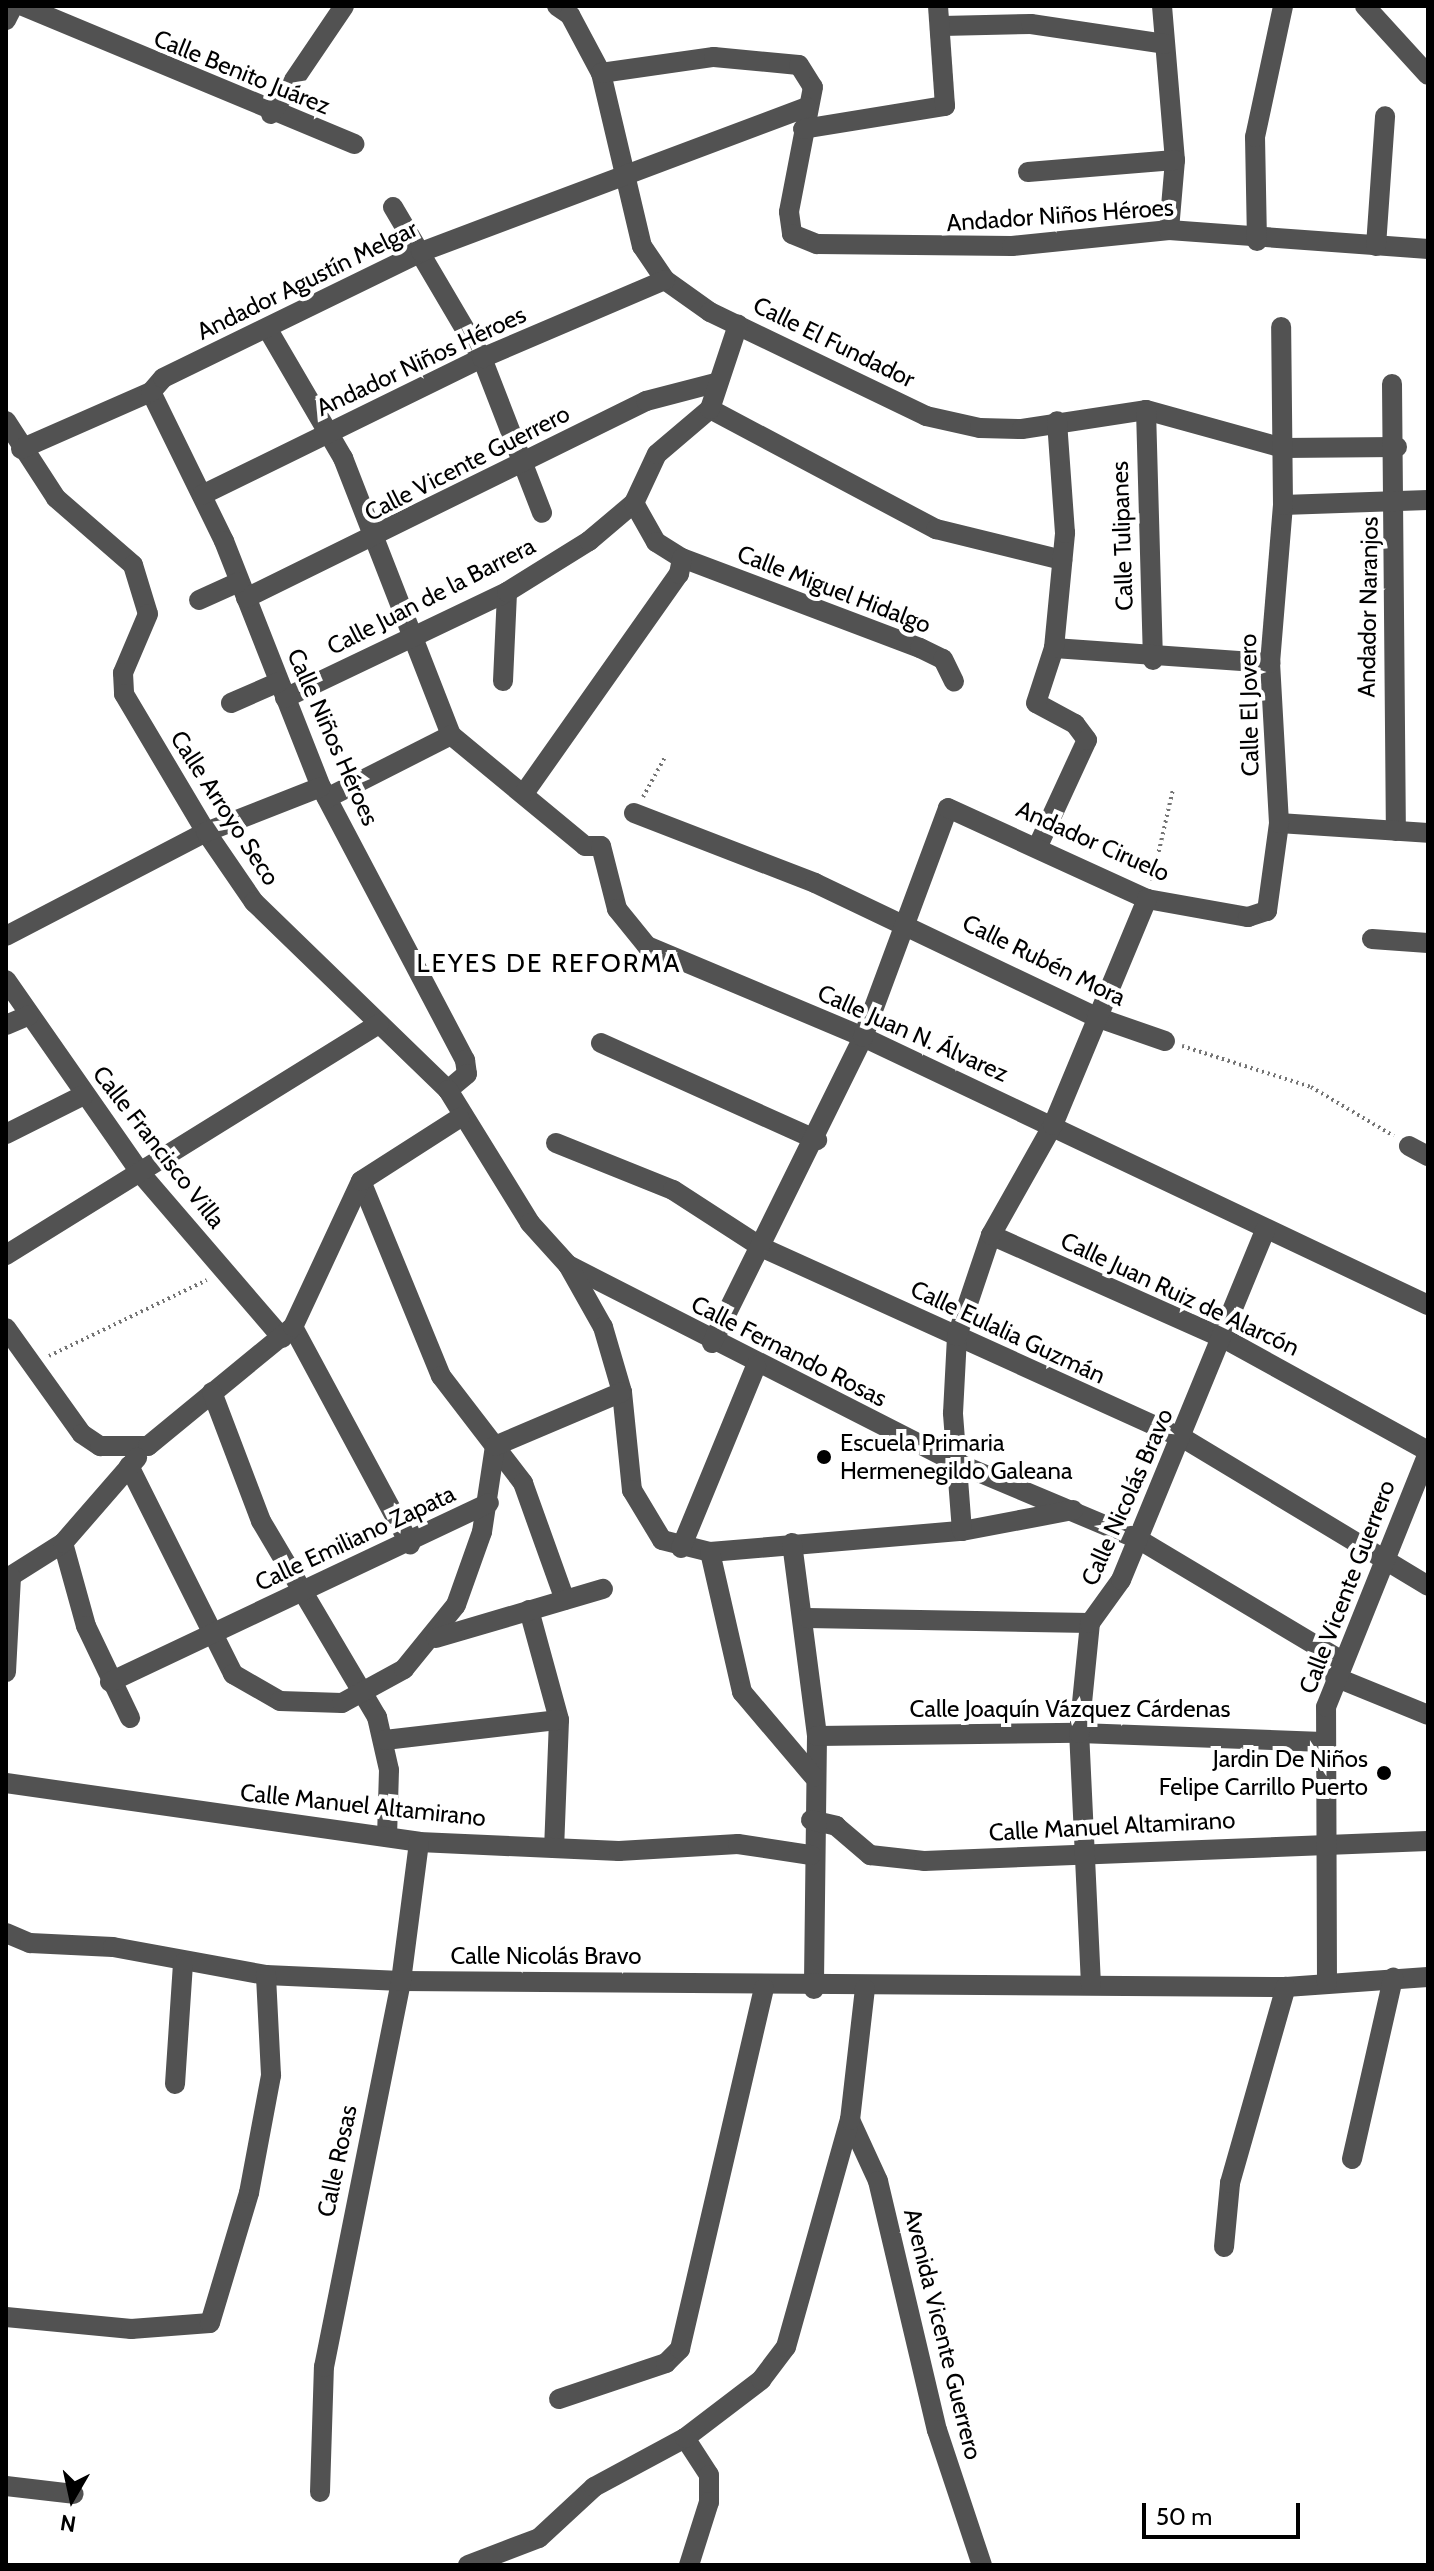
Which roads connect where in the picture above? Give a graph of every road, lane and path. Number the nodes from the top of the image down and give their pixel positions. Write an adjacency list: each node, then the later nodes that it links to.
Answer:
1 (13, 6): 9 (street)
2 (23, 6): 14 (street, Calle Benito Juárez)
3 (344, 6): 14 (street)
4 (1162, 6): 10 (street)
5 (1283, 6): 23 (street)
6 (1365, 6): 12 (street)
7 (567, 9): 11 (street, Calle El Fundador)
8 (940, 16): 10 (street); 16 (street)
9 (6, 20)
10 (1165, 44): 18 (street)
11 (601, 73): 13 (street); 20 (street, Calle El Fundador)
12 (1428, 75)
13 (807, 107): 16 (street); 20 (street, Andador Agustín Melgar)
14 (271, 114): 17 (street, Calle Benito Juárez)
15 (1385, 116): 24 (street)
16 (803, 129): 22 (street, Andador Niños Héroes)
17 (354, 144)
18 (1175, 160): 19 (street); 22 (street)
19 (1028, 172)
20 (624, 175): 26 (street, Andador Agustín Melgar); 27 (street, Calle El Fundador)
21 (393, 207): 26 (street, Calle Juan de la Barrera)
22 (1169, 230): 23 (street, Andador Niños Héroes)
23 (1257, 241): 24 (street, Andador Niños Héroes)
24 (1376, 246): 25 (street, Andador Niños Héroes)
25 (1428, 249)
26 (421, 252): 30 (street, Andador Agustín Melgar); 31 (street, Calle Juan de la Barrera)
27 (665, 280): 28 (street, Calle El Fundador); 31 (street, Andador Niños Héroes)
28 (738, 325): 32 (street); 38 (street, Calle El Fundador)
29 (1281, 327): 41 (street, Calle El Jovero)
30 (267, 328): 34 (street, Andador Agustín Melgar); 39 (street)
31 (482, 358): 39 (street, Andador Niños Héroes); 43 (street, Calle Juan de la Barrera)
32 (715, 383): 35 (street); 43 (street, Calle Vicente Guerrero)
33 (1392, 384): 40 (street, Andador Naranjos)
34 (151, 392): 42 (street, Andador Agustín Melgar); 44 (street, Calle Niños Héroes)
35 (710, 409): 47 (street); 52 (street)
36 (1146, 410): 38 (street, Calle El Fundador); 41 (street, Calle El Fundador); 58 (street, Calle Tulipanes)
37 (6, 421): 42 (street, Calle Arroyo Seco)
38 (1057, 421): 52 (street)
39 (330, 432): 44 (street, Andador Niños Héroes); 50 (street)
40 (1397, 447): 41 (street, Calle El Fundador); 45 (street, Andador Naranjos)
41 (1283, 448): 48 (street, Calle El Jovero)
42 (21, 449): 71 (street, Calle Arroyo Seco)
43 (525, 464): 49 (street, Calle Juan de la Barrera); 50 (street, Calle Vicente Guerrero)
44 (202, 495): 53 (street, Calle Niños Héroes)
45 (1395, 500): 46 (street); 48 (street); 70 (street, Andador Naranjos)
46 (1428, 500)
47 (634, 503): 51 (street, Calle Miguel Hidalgo); 54 (street, Calle Juan de la Barrera)
48 (1283, 505): 59 (street, Calle El Jovero)
49 (542, 513)
50 (370, 541): 53 (street, Calle Vicente Guerrero); 56 (street)
51 (682, 558): 61 (street, Calle Miguel Hidalgo); 67 (street)
52 (1062, 560): 57 (street)
53 (243, 590): 55 (street, Calle Vicente Guerrero); 62 (street, Calle Niños Héroes)
54 (507, 592): 56 (street, Calle Juan de la Barrera); 60 (street)
55 (199, 600)
56 (409, 637): 62 (street, Calle Juan de la Barrera); 64 (street)
57 (1054, 648): 58 (street); 73 (street)
58 (1153, 660): 59 (street)
59 (1270, 663): 69 (street, Calle El Jovero)
60 (503, 681)
61 (954, 682)
62 (282, 690): 63 (street, Calle Juan de la Barrera); 66 (street, Calle Niños Héroes)
63 (231, 703)
64 (451, 735): 66 (street); 67 (street, Calle Juan N. Álvarez)
65 (1173, 789): 74 (path)
66 (324, 792): 71 (street); 88 (street, Calle Niños Héroes)
67 (525, 792): 85 (street, Calle Juan N. Álvarez)
68 (634, 813): 76 (street, Calle Rubén Mora)
69 (1279, 823): 70 (street); 75 (street, Calle El Jovero)
70 (1396, 831): 72 (street)
71 (206, 832): 77 (street); 83 (street, Calle Arroyo Seco)
72 (1428, 833)
73 (1037, 848): 74 (street, Andador Ciruelo); 76 (street, Andador Ciruelo)
74 (1147, 899): 75 (street, Andador Ciruelo); 82 (street)
75 (1267, 911)
76 (909, 923): 82 (street, Calle Rubén Mora); 85 (street)
77 (6, 936)
78 (1372, 939): 79 (street)
79 (1428, 943)
80 (6, 980): 81 (street, Calle Francisco Villa)
81 (29, 1015): 84 (street); 89 (street, Calle Francisco Villa)
82 (1096, 1017): 86 (street, Calle Rubén Mora); 91 (street)
83 (379, 1024): 88 (street, Calle Arroyo Seco); 97 (street)
84 (6, 1025)
85 (863, 1037): 91 (street, Calle Juan N. Álvarez); 93 (street)
86 (1165, 1041): 95 (path)
87 (601, 1043): 93 (street)
88 (448, 1090): 90 (street, Calle Arroyo Seco)
89 (84, 1095): 92 (street); 97 (street, Calle Francisco Villa)
90 (459, 1118): 98 (street); 103 (street, Calle Arroyo Seco)
91 (1053, 1125): 99 (street, Calle Juan N. Álvarez); 100 (street)
92 (6, 1134)
93 (817, 1140): 101 (street)
94 (556, 1143): 101 (street, Calle Eulalia Guzmán)
95 (1409, 1146): 96 (street)
96 (1428, 1156)
97 (142, 1175): 102 (street); 104 (street, Calle Francisco Villa)
98 (361, 1181): 108 (street); 118 (street)
99 (1266, 1229): 106 (street, Calle Juan N. Álvarez); 110 (street, Calle Nicolás Bravo)
100 (991, 1235): 109 (street); 110 (street, Calle Juan Ruiz de Alarcón)
101 (761, 1247): 109 (street, Calle Eulalia Guzmán); 111 (street)
102 (6, 1255)
103 (568, 1265): 105 (street, Calle Arroyo Seco); 115 (street, Calle Arroyo Seco)
104 (223, 1271): 108 (street, Calle Francisco Villa); 112 (path)
105 (616, 1291): 111 (street, Calle Fernando Rosas)
106 (1428, 1305)
107 (6, 1328): 112 (street)
108 (287, 1332): 114 (street); 128 (street, Calle Francisco Villa)
109 (957, 1336): 116 (street, Calle Eulalia Guzmán); 120 (street)
110 (1225, 1339): 116 (street, Calle Nicolás Bravo); 119 (street, Calle Juan Ruiz de Alarcón)
111 (712, 1343): 113 (street, Calle Fernando Rosas)
112 (32, 1364): 117 (street)
113 (756, 1366): 120 (street, Calle Fernando Rosas); 129 (street)
114 (212, 1392): 117 (street); 135 (street)
115 (622, 1392): 118 (street); 129 (street, Calle Arroyo Seco)
116 (1183, 1438): 125 (street, Calle Nicolás Bravo); 131 (street, Calle Eulalia Guzmán)
117 (148, 1446): 121 (street)
118 (495, 1446): 122 (street, Calle Emiliano Zapata); 136 (street)
119 (1428, 1452): 131 (street, Calle Vicente Guerrero)
120 (957, 1463): 123 (street, Calle Fernando Rosas); 124 (street)
121 (129, 1466): 126 (street); 140 (street)
122 (489, 1503): 128 (street, Calle Emiliano Zapata); 141 (street)
123 (1073, 1510): 124 (street); 125 (street, Calle Fernando Rosas)
124 (962, 1531): 127 (street)
125 (1138, 1539): 139 (street, Calle Nicolás Bravo); 142 (street, Calle Fernando Rosas)
126 (63, 1543): 132 (street); 144 (street)
127 (792, 1543): 130 (street, Calle Arroyo Seco); 138 (street)
128 (410, 1544): 135 (street, Calle Emiliano Zapata)
129 (681, 1548): 130 (street, Calle Arroyo Seco)
130 (710, 1552): 153 (street)
131 (1382, 1564): 133 (street, Calle Eulalia Guzmán); 142 (street, Calle Vicente Guerrero)
132 (9, 1578): 143 (street)
133 (1428, 1586)
134 (603, 1589): 136 (street)
135 (299, 1590): 140 (street, Calle Emiliano Zapata); 145 (street)
136 (565, 1600): 137 (street)
137 (529, 1610): 141 (street); 148 (street)
138 (807, 1618): 139 (street); 150 (street)
139 (1090, 1623): 149 (street, Calle Nicolás Bravo)
140 (211, 1637): 144 (street, Calle Emiliano Zapata); 145 (street)
141 (436, 1638): 145 (street)
142 (1338, 1669): 146 (street, Calle Fernando Rosas); 152 (street, Calle Vicente Guerrero)
143 (6, 1672)
144 (110, 1682): 147 (street)
145 (364, 1697): 151 (street)
146 (1428, 1715)
147 (130, 1718)
148 (559, 1720): 151 (street); 160 (street)
149 (1079, 1733): 150 (street, Calle Joaquín Vázquez Cárdenas); 152 (street, Calle Joaquín Vázquez Cárdenas); 161 (street, Calle Nicolás Bravo)
150 (817, 1736): 153 (street)
151 (385, 1740): 156 (street)
152 (1323, 1742): 157 (street, Calle Vicente Guerrero)
153 (814, 1777): 155 (street)
154 (6, 1783): 156 (street, Calle Manuel Altamirano)
155 (811, 1820): 161 (street, Calle Manuel Altamirano); 162 (street)
156 (387, 1837): 159 (street, Calle Manuel Altamirano)
157 (1328, 1840): 158 (street, Calle Manuel Altamirano); 161 (street, Calle Manuel Altamirano); 169 (street, Calle Vicente Guerrero)
158 (1428, 1841)
159 (419, 1842): 160 (street, Calle Manuel Altamirano); 168 (street, Calle Rosas)
160 (554, 1848): 162 (street, Calle Manuel Altamirano)
161 (1087, 1854): 170 (street, Calle Nicolás Bravo)
162 (811, 1855): 173 (street)
163 (6, 1933): 164 (street, Calle Nicolás Bravo)
164 (183, 1963): 165 (street, Calle Nicolás Bravo); 175 (street)
165 (266, 1975): 168 (street, Calle Nicolás Bravo); 179 (street)
166 (1428, 1977): 167 (street, Calle Nicolás Bravo)
167 (1393, 1978): 169 (street, Calle Nicolás Bravo); 177 (street)
168 (401, 1981): 172 (street, Calle Nicolás Bravo); 183 (street, Calle Rosas)
169 (1327, 1983): 171 (street, Calle Nicolás Bravo)
170 (1091, 1985): 171 (street, Calle Nicolás Bravo); 174 (street, Calle Nicolás Bravo)
171 (1286, 1987): 178 (street)
172 (764, 1989): 173 (street, Calle Nicolás Bravo); 180 (street)
173 (814, 1989): 174 (street, Calle Nicolás Bravo)
174 (865, 1989): 176 (street)
175 (175, 2084)
176 (850, 2120): 181 (street); 185 (street, Avenida Vicente Guerrero)
177 (1352, 2159)
178 (1224, 2247)
179 (6, 2317)
180 (559, 2399)
181 (685, 2438): 186 (street); 187 (street)
182 (6, 2486): 184 (street)
183 (320, 2492)
184 (74, 2494)
185 (983, 2564)
186 (468, 2565)
187 (689, 2565)

